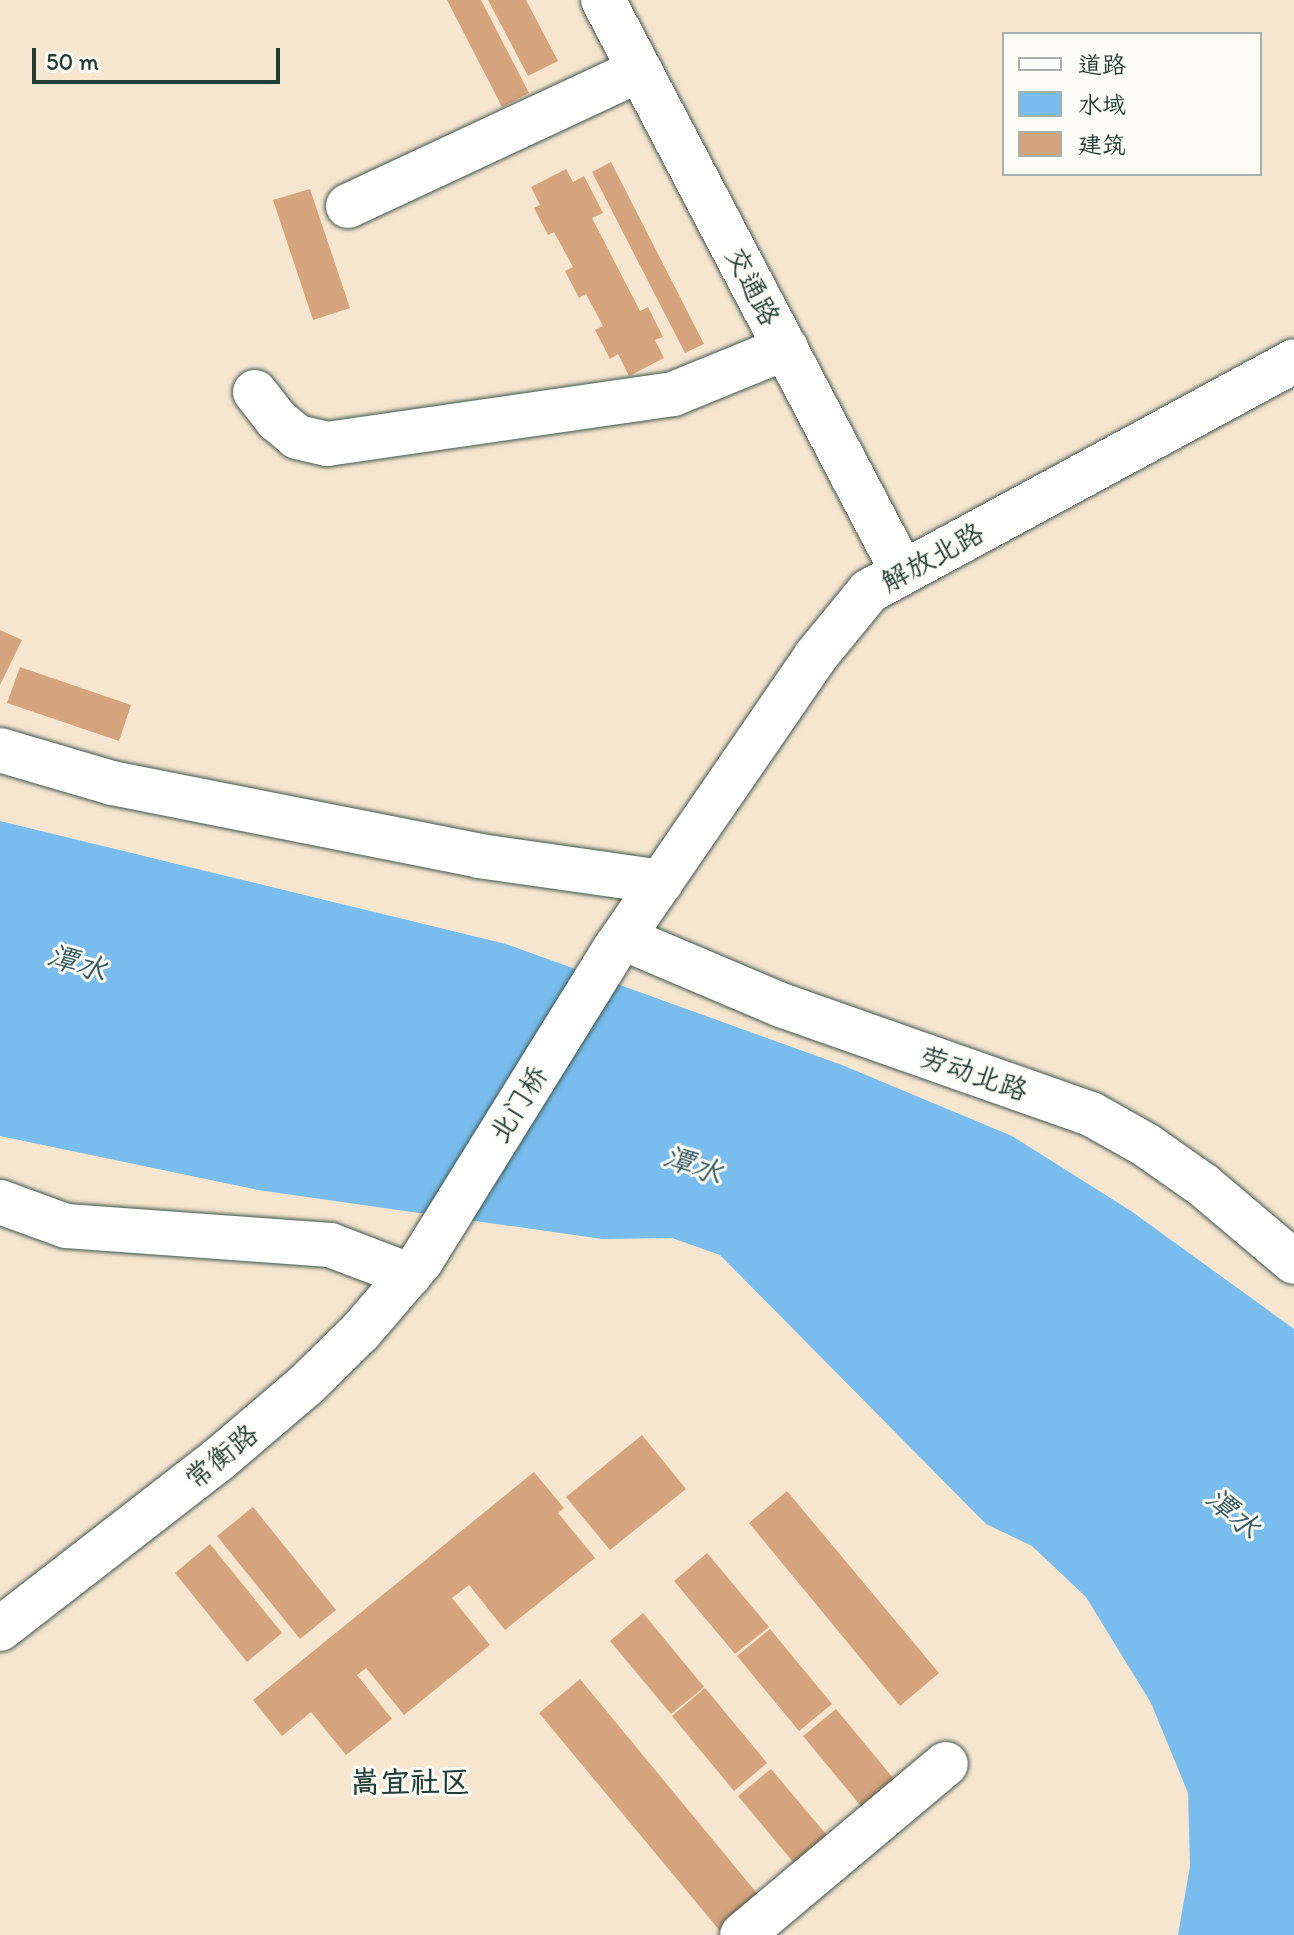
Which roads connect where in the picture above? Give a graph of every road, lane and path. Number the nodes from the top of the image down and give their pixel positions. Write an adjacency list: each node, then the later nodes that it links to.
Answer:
1 (603, 0): 2 (street, 交通路)
2 (640, 70): 3 (street); 4 (street, 交通路)
3 (348, 206)
4 (786, 348): 6 (street); 7 (street, 交通路)
5 (1294, 361): 7 (street, 解放北路)
6 (255, 392)
7 (902, 571): 9 (street, 解放北路)
8 (0, 750): 9 (street)
9 (661, 882): 10 (street, 解放北路)
10 (619, 942): 12 (street, 劳动北路); 13 (street, 北门桥)
11 (0, 1202): 13 (street)
12 (1294, 1262)
13 (415, 1268): 14 (street, 常衡路)
14 (0, 1629)
15 (946, 1764): 16 (street)
16 (742, 1935)

